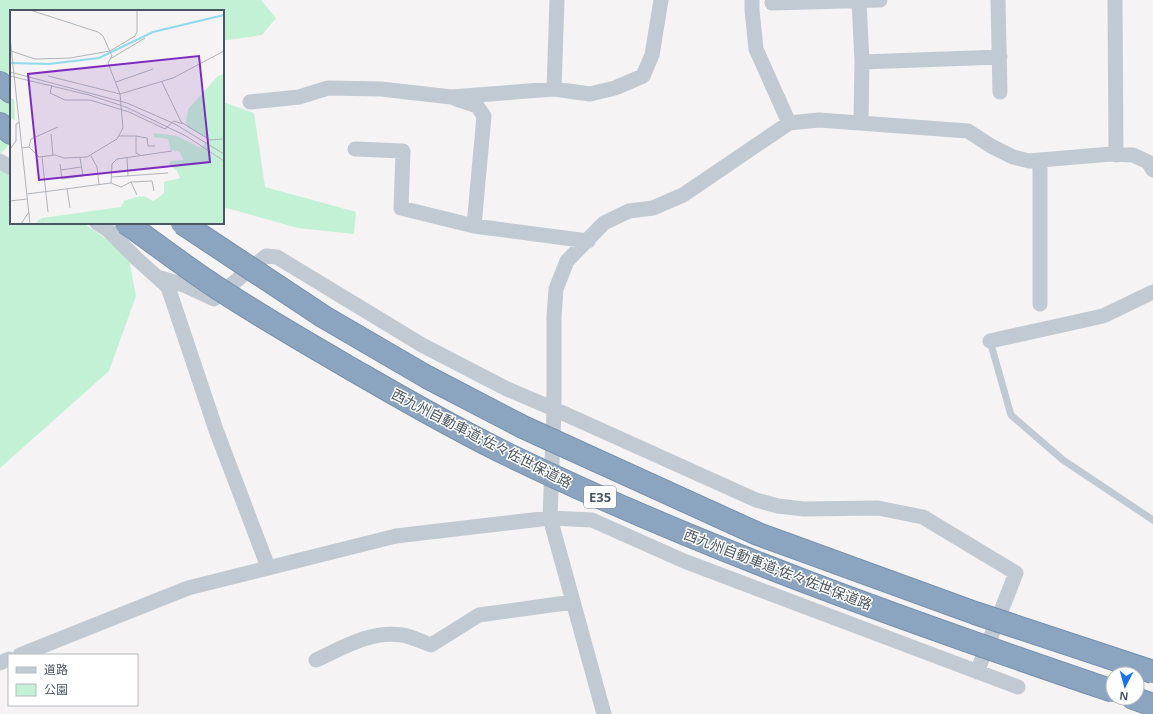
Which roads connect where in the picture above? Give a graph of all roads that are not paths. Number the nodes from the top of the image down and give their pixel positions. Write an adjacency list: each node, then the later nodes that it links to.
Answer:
1 (557, 0): 12 (street)
2 (661, 0): 12 (street)
3 (752, 0): 18 (street)
4 (880, 0): 7 (street)
5 (998, 0): 9 (street)
6 (1115, 0): 22 (street)
7 (859, 1): 8 (street); 10 (street)
8 (772, 2)
9 (1000, 57): 10 (street); 14 (street)
10 (862, 62): 17 (street)
11 (0, 83): 13 (highway)
12 (554, 89): 15 (street)
13 (10, 91)
14 (1000, 92)
15 (451, 97): 16 (street); 30 (street)
16 (250, 102)
17 (861, 122): 18 (street); 23 (street)
18 (788, 123): 31 (street)
19 (0, 124): 20 (highway)
20 (10, 132)
21 (355, 148): 30 (street)
22 (1116, 154): 23 (street); 26 (street)
23 (1040, 160): 34 (street)
24 (0, 161): 25 (street)
25 (10, 167)
26 (1153, 170)
27 (99, 224): 32 (street)
28 (127, 224): 46 (highway, 西九州自動車道;佐々佐世保道路 / E35, bridge)
29 (184, 224): 44 (highway, 西九州自動車道;佐々佐世保道路 / E35, bridge)
30 (474, 226): 31 (street)
31 (588, 241): 36 (street)
32 (157, 277): 36 (street); 39 (street)
33 (1153, 292): 35 (street)
34 (1040, 304)
35 (990, 341): 38 (lane)
36 (554, 409): 37 (street); 43 (street)
37 (550, 518): 39 (street); 40 (street); 43 (street)
38 (1153, 520)
39 (268, 567): 41 (street)
40 (573, 602): 42 (street); 47 (street)
41 (23, 654)
42 (316, 660)
43 (977, 672): 45 (street)
44 (1153, 672)
45 (1018, 687)
46 (1105, 688)
47 (604, 714)

